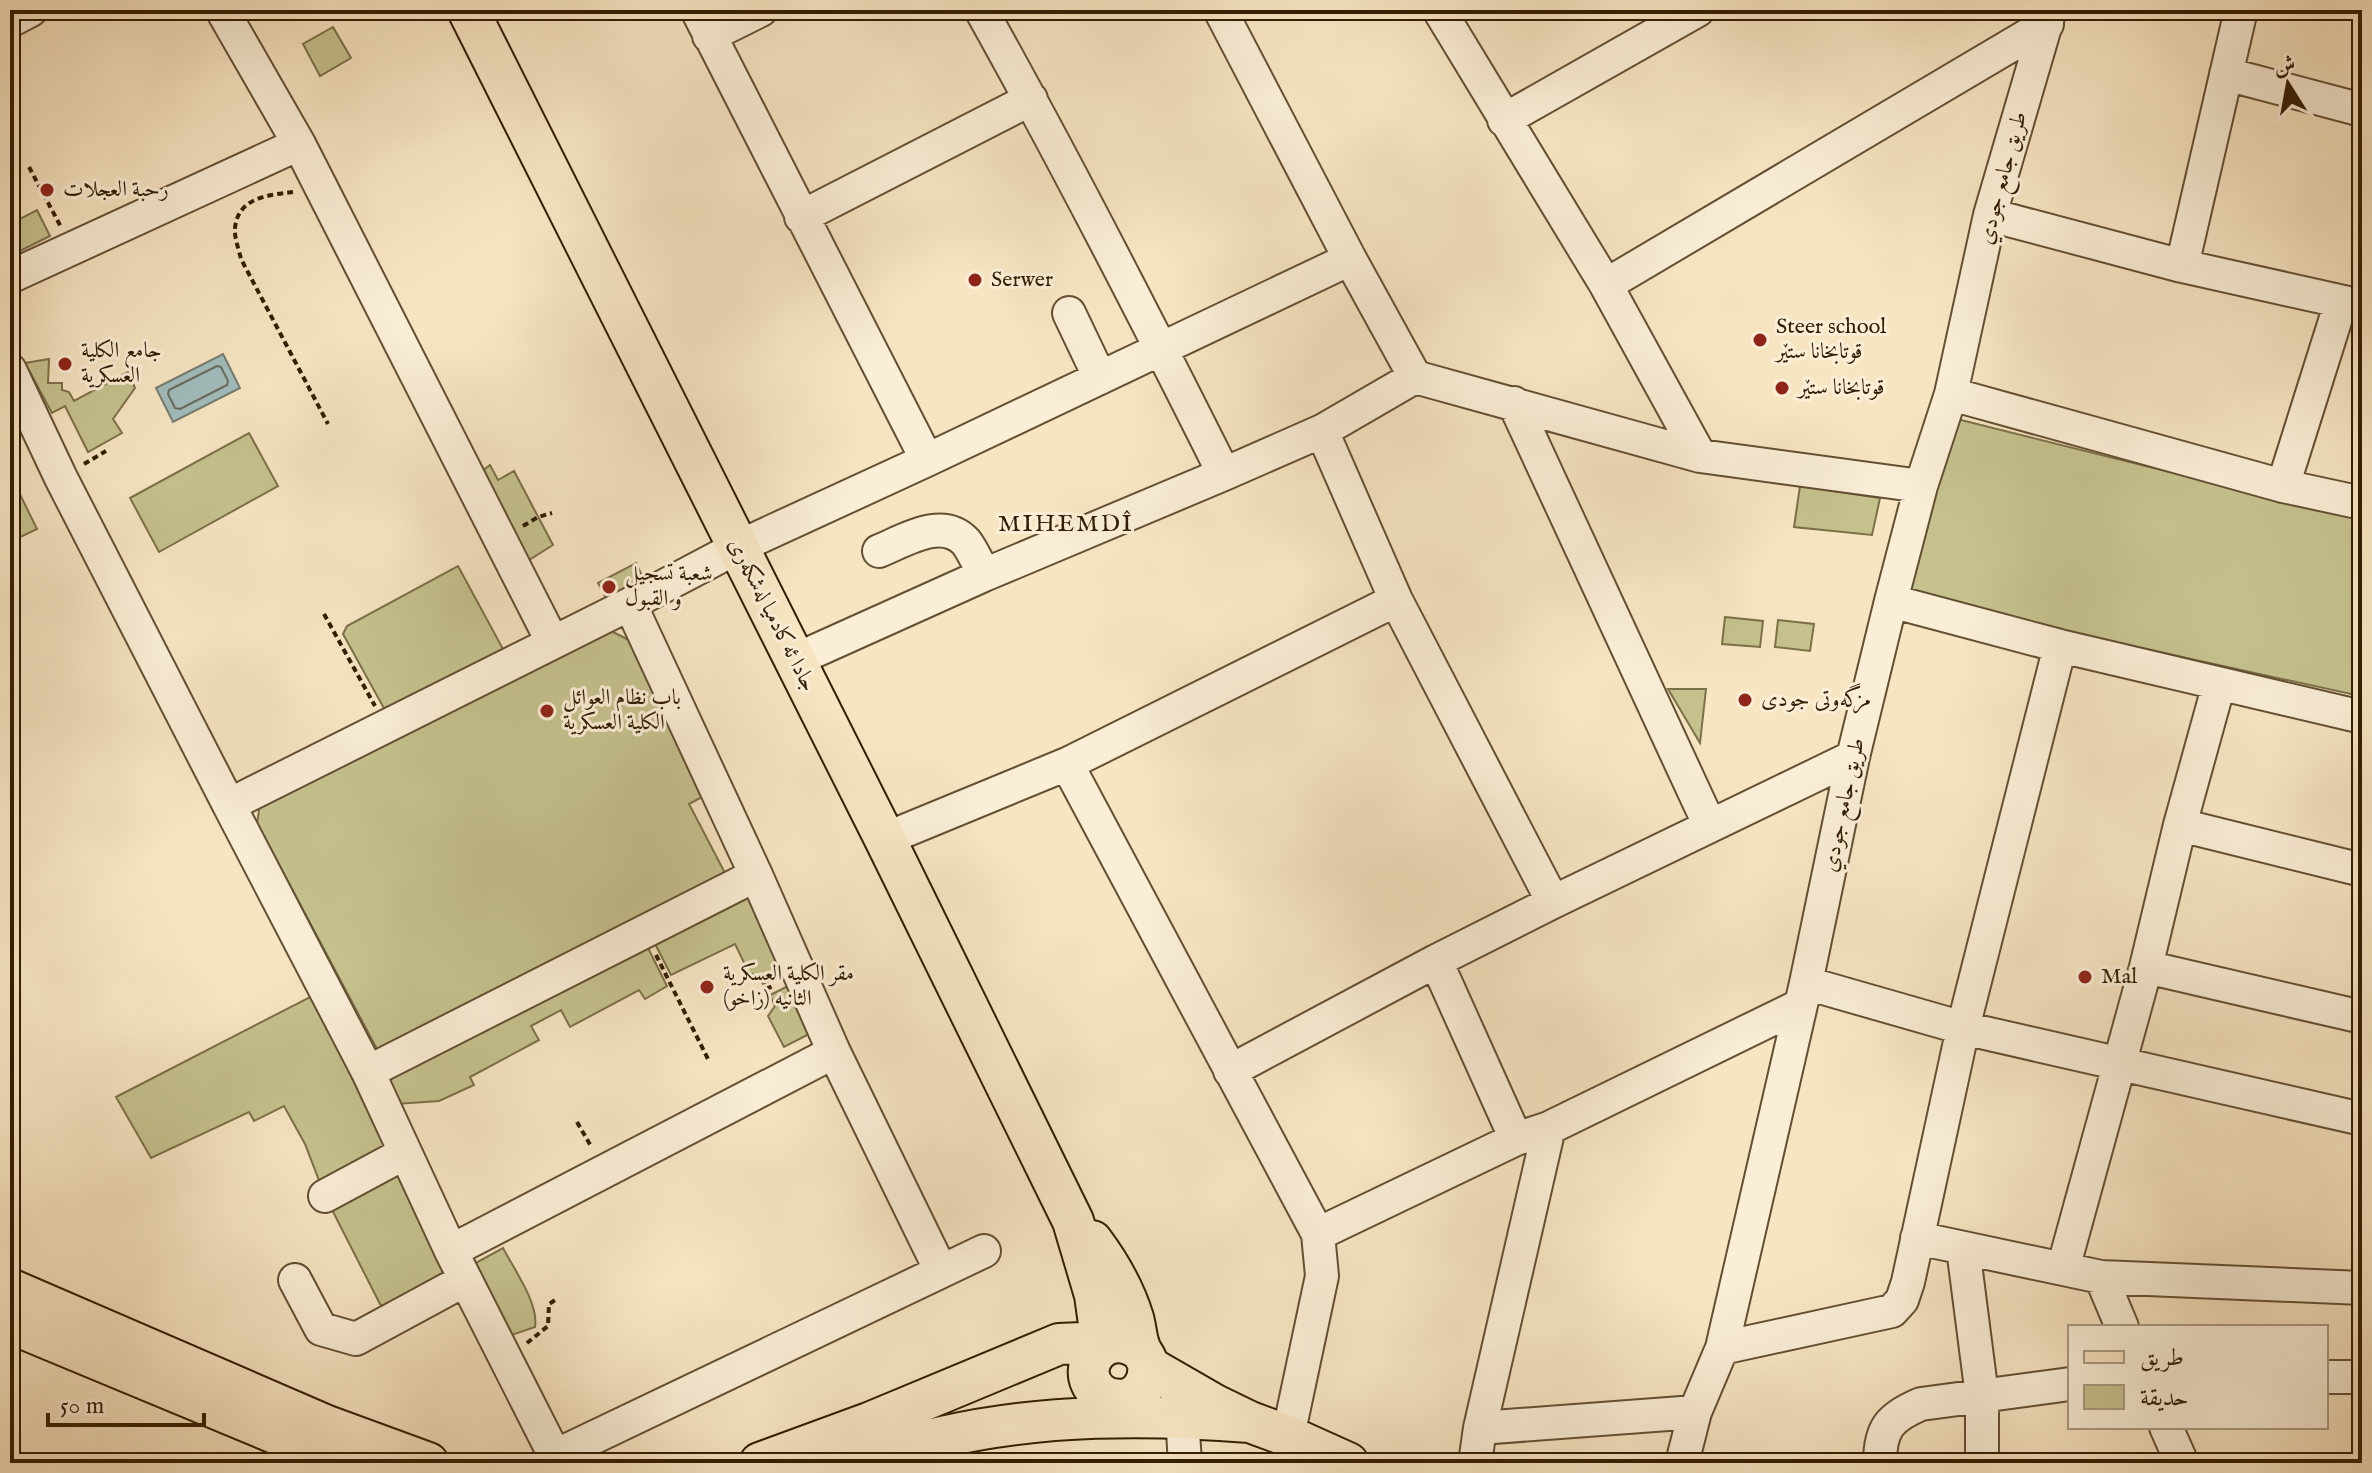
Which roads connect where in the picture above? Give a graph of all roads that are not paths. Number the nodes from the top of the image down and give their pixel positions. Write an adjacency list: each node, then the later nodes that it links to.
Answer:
1 (31, 10): 11 (street)
2 (222, 10): 18 (street)
3 (468, 10): 40 (main road, جادا ئه‌كادميا له‌شكه‌رى)
4 (761, 10): 13 (street)
5 (981, 10): 15 (street)
6 (1220, 10): 21 (street)
7 (1439, 10): 17 (street)
8 (1698, 10): 12 (street)
9 (2241, 10): 14 (street)
10 (2048, 17): 19 (street, طريق جامع جودي); 24 (street)
11 (10, 21)
12 (1647, 22): 17 (street)
13 (703, 23): 20 (street)
14 (2226, 74): 16 (street); 22 (street)
15 (1031, 99): 20 (street); 27 (street)
16 (2362, 110)
17 (1504, 120): 24 (street)
18 (299, 144): 23 (street); 46 (street)
19 (1990, 215): 22 (street); 31 (street, طريق جامع جودي)
20 (801, 217): 35 (street)
21 (1350, 259): 27 (street); 29 (street)
22 (2182, 266): 25 (street)
23 (10, 277)
24 (1606, 285): 34 (street)
25 (2351, 304): 38 (street)
26 (1069, 313): 30 (street)
27 (1162, 349): 30 (street); 36 (street)
28 (10, 370): 53 (street)
29 (1415, 377): 32 (street); 33 (street)
30 (1100, 378): 35 (street)
31 (1951, 394): 37 (street, طريق جامع جودي); 38 (street)
32 (1514, 403): 34 (street); 55 (street)
33 (1322, 431): 36 (street); 43 (street)
34 (1700, 456): 37 (street)
35 (927, 460): 40 (street)
36 (1224, 474): 42 (street)
37 (1921, 486): 44 (street, طريق جامع جودي)
38 (2283, 486): 39 (street)
39 (2362, 503)
40 (738, 547): 45 (street); 48 (main road, جادا ئه‌كادميا له‌شكه‌رى)
41 (879, 551): 42 (street)
42 (984, 575): 48 (street)
43 (1396, 600): 52 (street); 59 (street)
44 (1891, 601): 47 (street); 51 (street, طريق جامع جودي)
45 (630, 604): 46 (street); 58 (street)
46 (552, 641): 53 (street)
47 (2060, 646): 49 (street); 64 (street)
48 (795, 660): 56 (main road, جادا ئه‌كادميا له‌شكه‌رى)
49 (2219, 684): 50 (street); 54 (street)
50 (2362, 717)
51 (1853, 757): 55 (street); 62 (street, طريق جامع جودي)
52 (1067, 764): 56 (street); 67 (street)
53 (229, 805): 68 (street)
54 (2180, 825): 57 (street); 61 (street)
55 (1710, 826): 59 (street)
56 (885, 839): 89 (main road, جادا ئه‌كادميا له‌شكه‌رى)
57 (2362, 870)
58 (756, 875): 65 (street); 68 (street)
59 (1553, 902): 60 (street)
60 (1436, 961): 67 (street); 71 (street)
61 (2146, 967): 63 (street); 66 (street)
62 (1802, 994): 64 (street); 70 (street); 88 (street, طريق جامع جودي)
63 (2362, 1017)
64 (1963, 1028): 66 (street); 75 (street)
65 (834, 1052): 77 (street); 80 (street)
66 (2120, 1064): 69 (street); 79 (street)
67 (1230, 1071): 74 (street)
68 (368, 1072): 72 (street)
69 (2362, 1119)
70 (1549, 1128): 71 (street); 98 (street)
71 (1516, 1139): 74 (street)
72 (405, 1153): 73 (street); 77 (street)
73 (325, 1196)
74 (1318, 1234): 100 (street)
75 (1917, 1238): 76 (street); 88 (street)
76 (1963, 1248): 79 (street); 93 (street)
77 (451, 1251): 83 (street)
78 (984, 1251): 80 (street)
79 (2063, 1269): 81 (street)
80 (941, 1271): 83 (street)
81 (2101, 1277): 84 (street); 87 (street)
82 (295, 1280): 83 (street)
83 (465, 1280)
84 (2362, 1288)
85 (10, 1289): 101 (main road)
86 (10, 1323): 101 (main road)
87 (2121, 1325)
88 (1722, 1348): 94 (street, طريق جامع جودي)
89 (1123, 1368): 95 (main road); 96 (main road); 97 (main road); 104 (main road)
90 (2328, 1377): 91 (street)
91 (2362, 1377)
92 (2068, 1384): 93 (street)
93 (1982, 1396): 109 (street); 110 (street)
94 (1695, 1412): 98 (street); 108 (street, طريق جامع جودي)
95 (1182, 1416): 96 (main road); 97 (main road); 105 (street)
96 (1079, 1419): 102 (main road)
97 (1250, 1422): 100 (main road)
98 (1480, 1428): 107 (street)
99 (2167, 1429): 111 (street)
100 (1288, 1436): 106 (main road)
101 (328, 1451): 103 (main road)
102 (878, 1459)
103 (428, 1463)
104 (760, 1463)
105 (1185, 1463)
106 (1348, 1463)
107 (1475, 1463)
108 (1682, 1463)
109 (1880, 1463)
110 (1982, 1463)
111 (2182, 1463)

